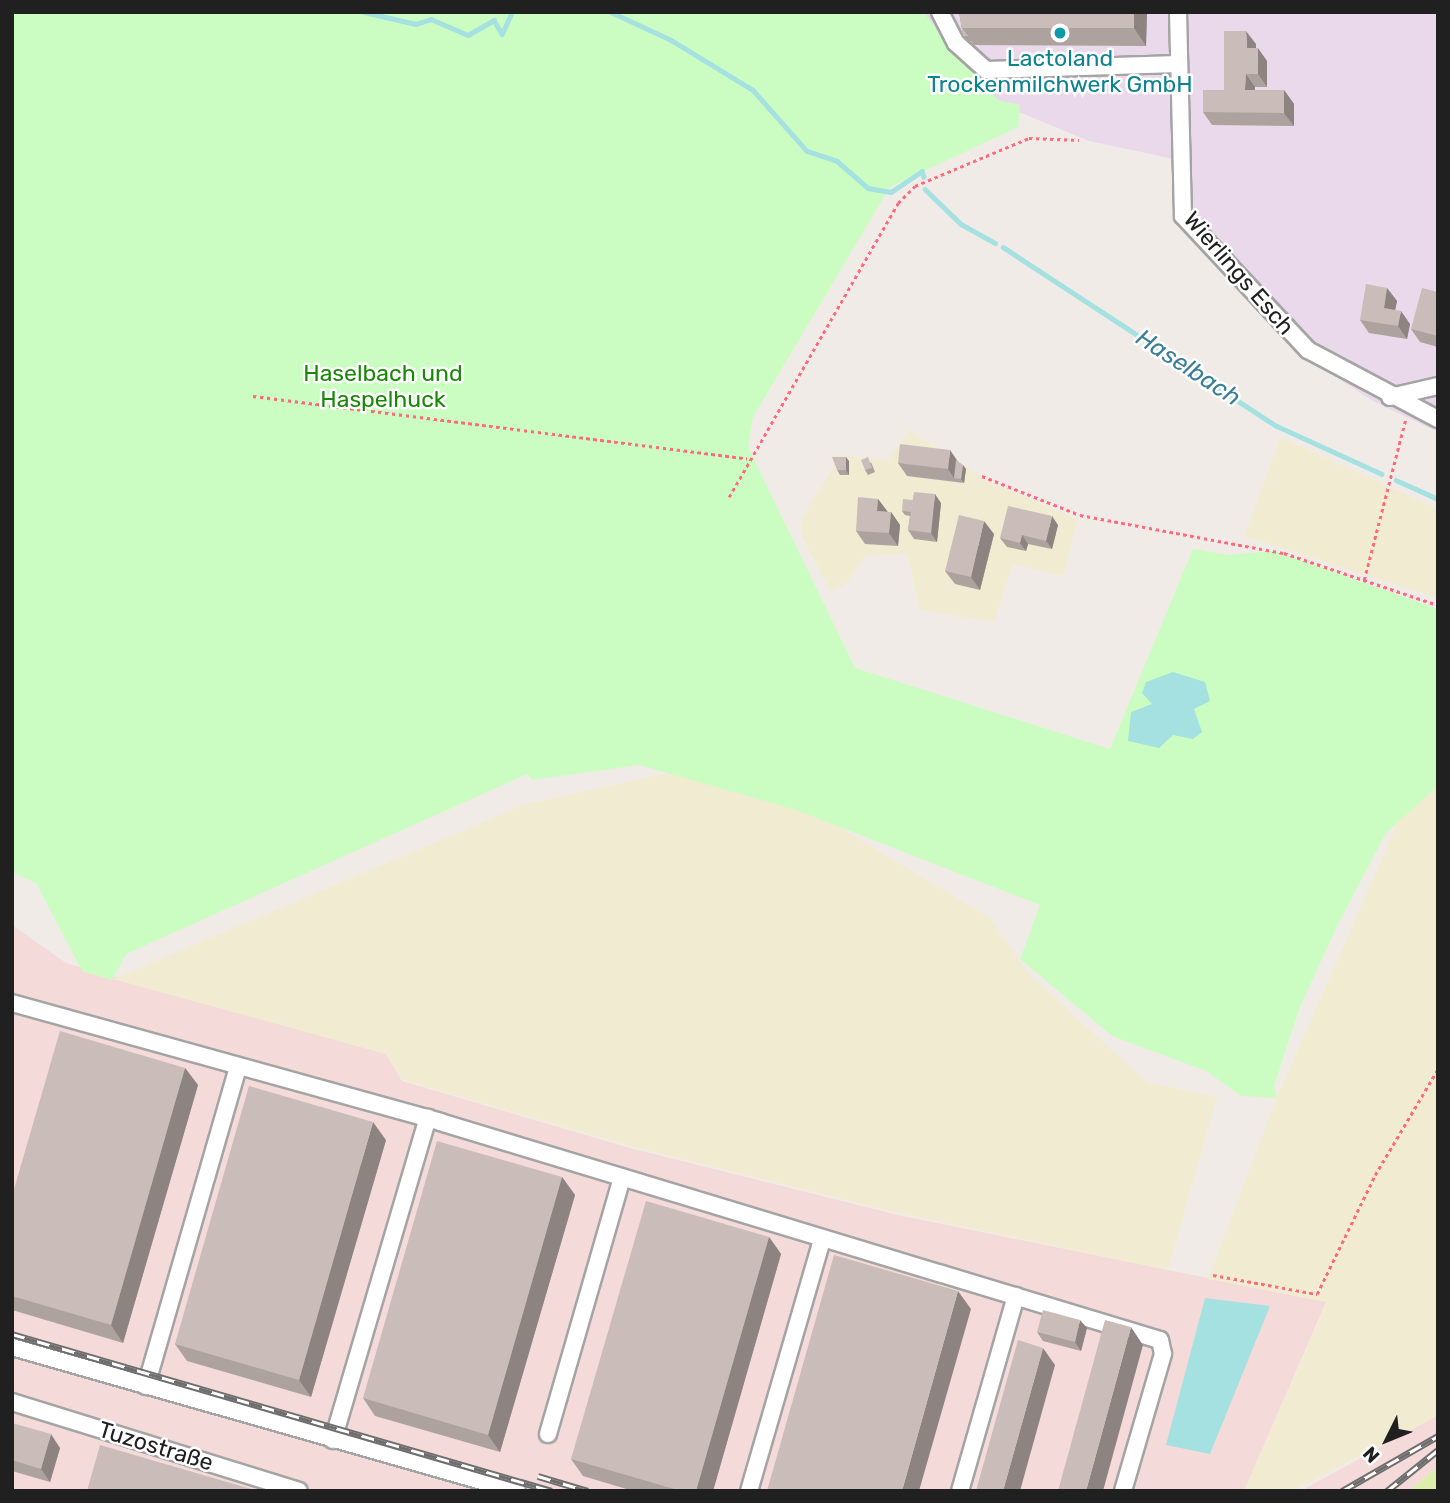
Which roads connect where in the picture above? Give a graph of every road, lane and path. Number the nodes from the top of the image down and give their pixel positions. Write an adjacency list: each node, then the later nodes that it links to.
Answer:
1 (940, 12): 3 (street)
2 (1178, 12): 3 (street, Wierlings Esch)
3 (1178, 64): 7 (street, Wierlings Esch)
4 (1079, 140): 10 (path)
5 (1438, 386): 7 (street)
6 (253, 396): 10 (path)
7 (1391, 397): 8 (street, Wierlings Esch)
8 (1409, 409): 9 (street, Wierlings Esch); 13 (path)
9 (1438, 419)
10 (747, 458): 12 (path)
11 (982, 476): 13 (path)
12 (729, 497)
13 (1364, 580): 14 (path)
14 (1438, 606)
15 (12, 1003): 16 (street)
16 (238, 1067): 18 (street); 24 (street)
17 (1438, 1069): 21 (path)
18 (428, 1118): 19 (street); 27 (street)
19 (622, 1177): 20 (street); 26 (street)
20 (822, 1239): 22 (street); 30 (street)
21 (1213, 1275)
22 (1016, 1296): 31 (street); 32 (street)
23 (12, 1347): 24 (street)
24 (146, 1386): 27 (street)
25 (12, 1402): 28 (street, Tuzostraße)
26 (548, 1434)
27 (332, 1440): 29 (street)
28 (299, 1491)
29 (517, 1491)
30 (749, 1491)
31 (960, 1491)
32 (1123, 1491)

